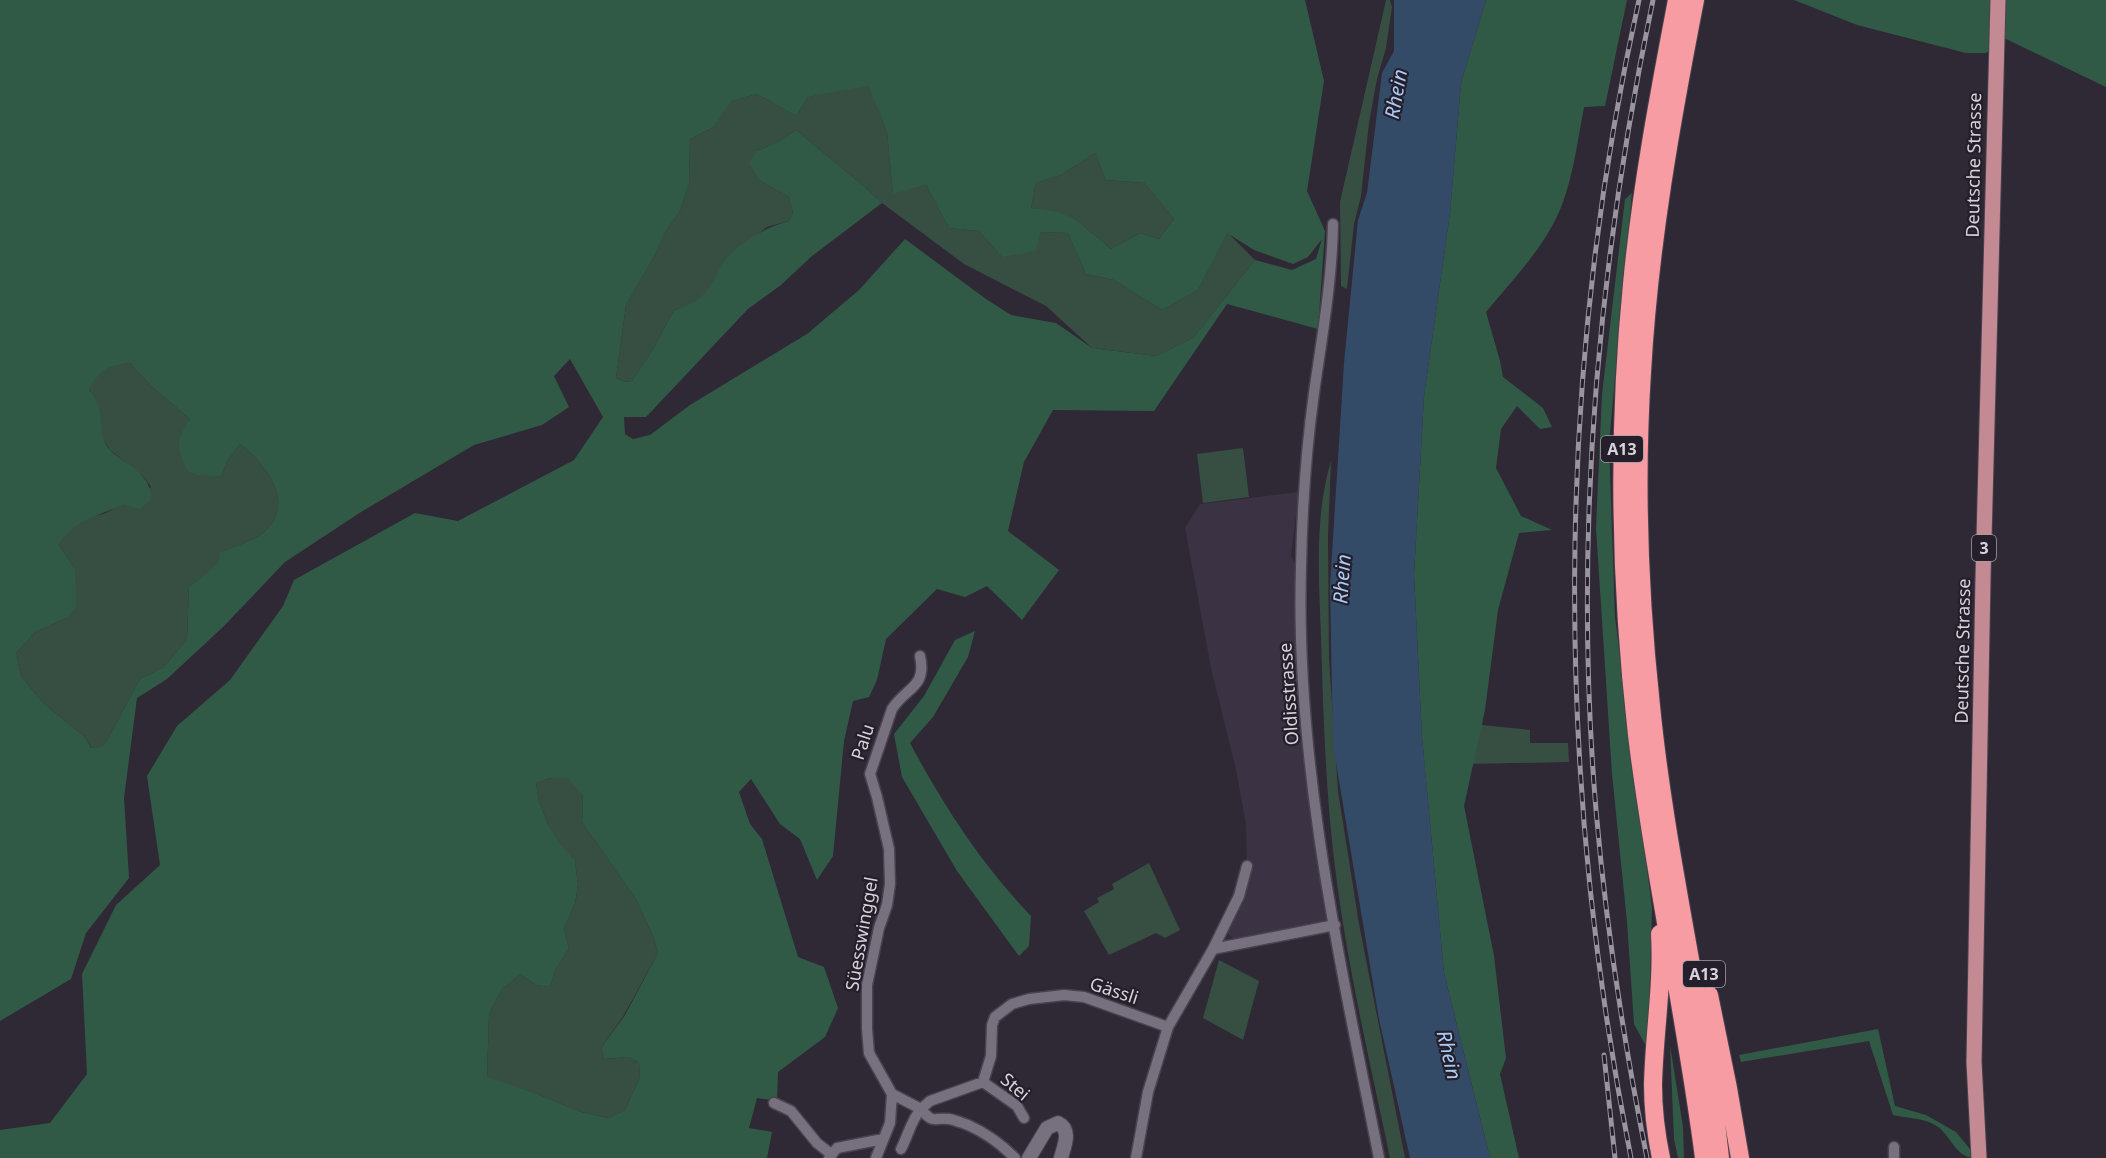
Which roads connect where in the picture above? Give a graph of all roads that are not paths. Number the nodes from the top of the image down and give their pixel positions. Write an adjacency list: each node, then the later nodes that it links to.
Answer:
1 (1677, 0): 7 (highway, A13)
2 (1695, 0): 6 (highway, A13)
3 (1998, 0): 31 (main road, Deutsche Strasse / 3)
4 (1333, 224): 10 (street, Oldisstrasse)
5 (920, 656): 8 (street, Palu)
6 (1662, 792): 29 (highway, A13); 30 (highway, A13)
7 (1650, 822): 27 (highway, A13); 28 (highway, A13)
8 (889, 849): 14 (street, Süesswinggel)
9 (1247, 866): 11 (street)
10 (1335, 926): 11 (street); 26 (street, Oldisstrasse)
11 (1213, 949): 12 (street)
12 (1168, 1027): 13 (street, Gässli); 25 (street)
13 (983, 1082): 16 (street); 17 (street, Stei)
14 (892, 1094): 16 (street); 18 (street)
15 (774, 1103): 20 (street)
16 (921, 1108): 19 (street); 22 (street)
17 (1024, 1118)
18 (883, 1139): 20 (street); 21 (street)
19 (901, 1149)
20 (830, 1156)
21 (876, 1158)
22 (1015, 1158)
23 (1029, 1158): 24 (street)
24 (1061, 1158)
25 (1136, 1158)
26 (1379, 1158)
27 (1661, 1158)
28 (1704, 1158)
29 (1720, 1158)
30 (1740, 1158)
31 (1978, 1158)

